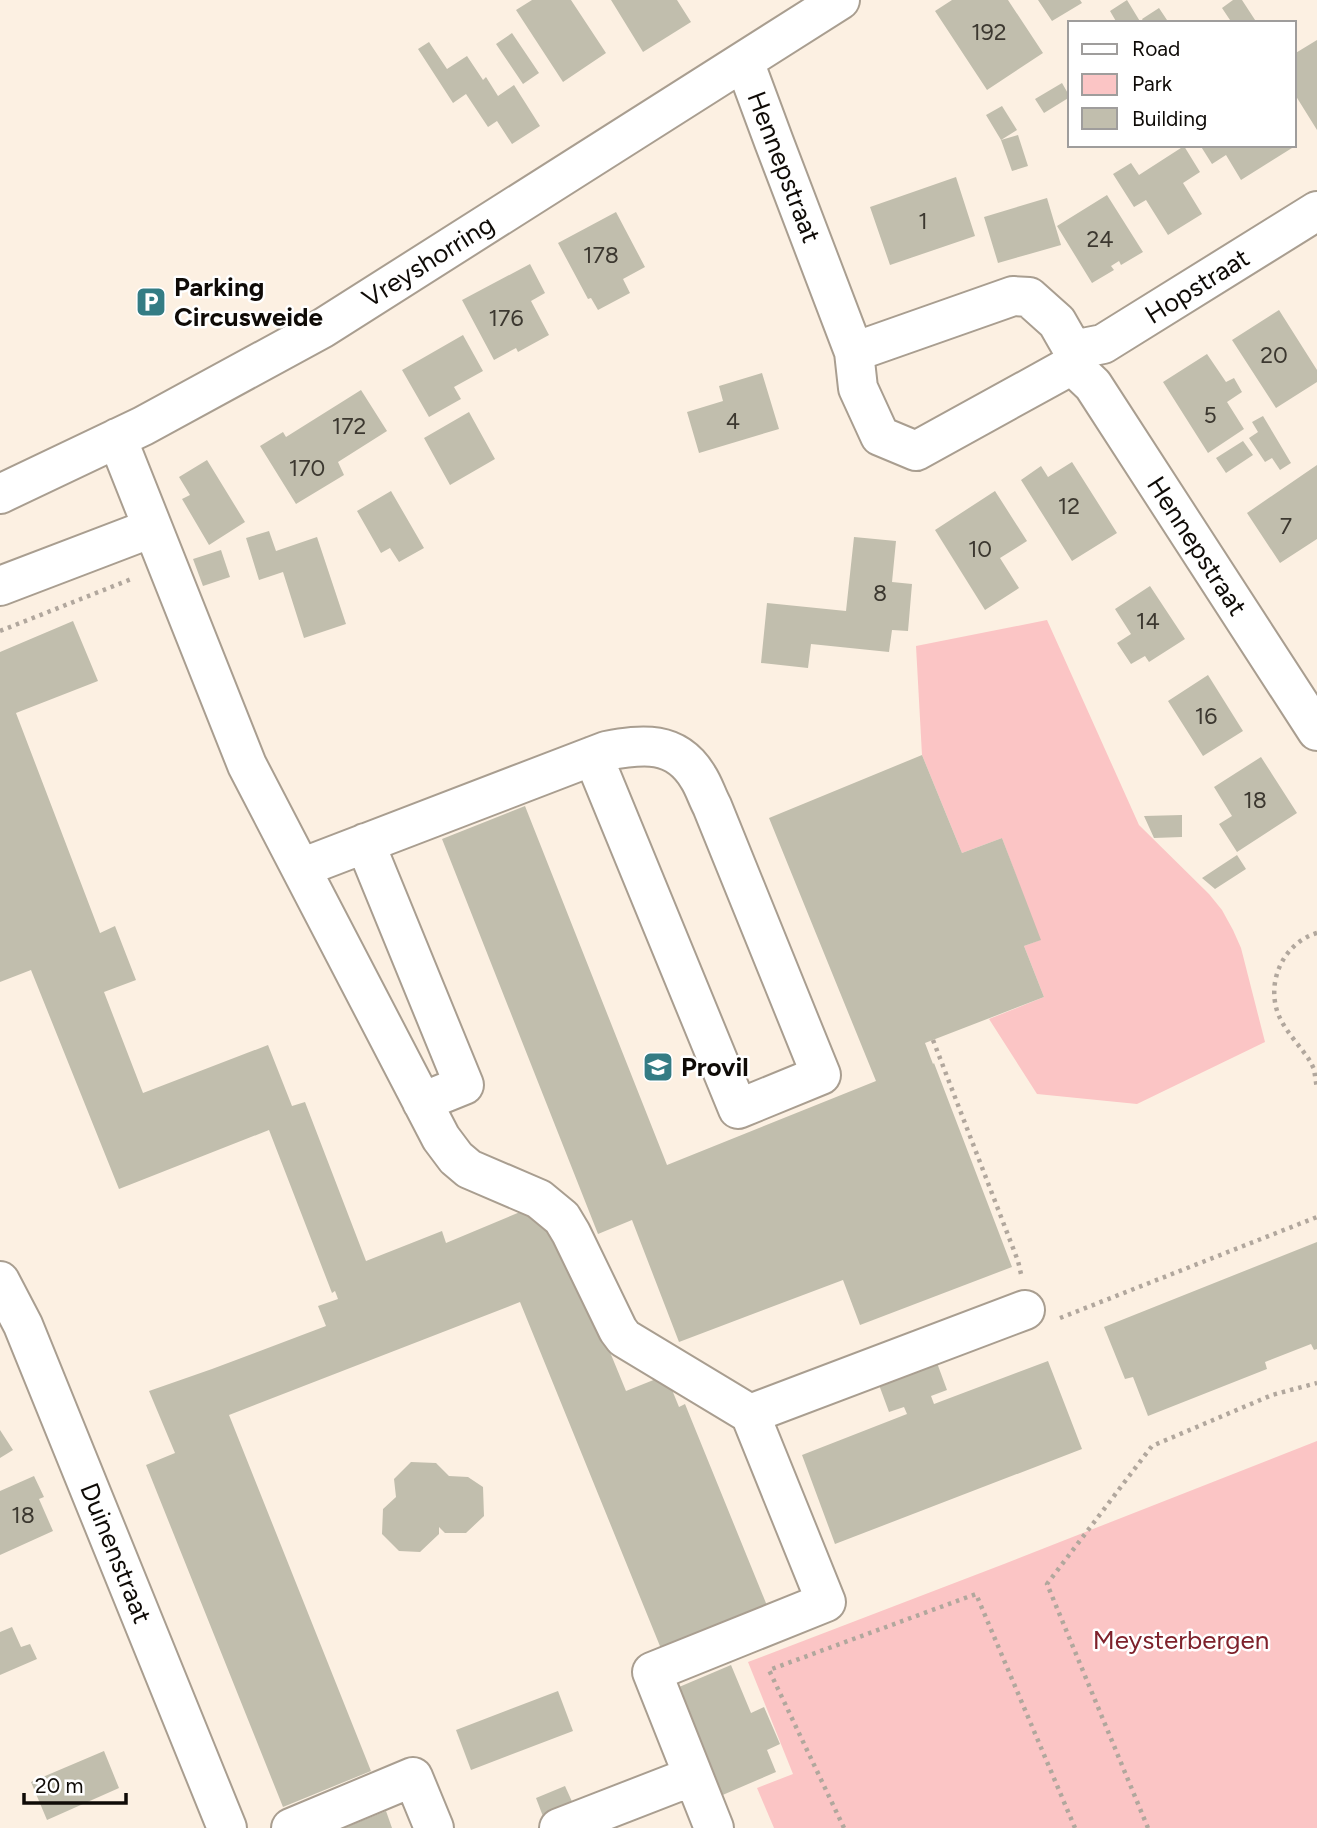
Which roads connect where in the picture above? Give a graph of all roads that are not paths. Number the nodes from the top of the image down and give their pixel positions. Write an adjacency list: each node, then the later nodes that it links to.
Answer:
1 (840, 0): 2 (street, Vreyshorring)
2 (744, 61): 4 (street, Hennepstraat); 6 (street, Vreyshorring)
3 (1317, 212): 5 (street, Hopstraat)
4 (854, 352): 5 (street, Hennepstraat); 5 (street, Hennepstraat)
5 (1072, 358): 10 (street, Hennepstraat)
6 (117, 438): 7 (street, Vreyshorring); 8 (street)
7 (0, 494)
8 (152, 528): 9 (street); 13 (street)
9 (0, 586)
10 (1317, 731)
11 (593, 756): 11 (street); 12 (street)
12 (365, 843): 13 (street); 14 (street)
13 (301, 868): 14 (street)
14 (422, 1102): 17 (street)
15 (0, 1281): 19 (street, Duinenstraat)
16 (1025, 1310): 17 (street)
17 (750, 1414): 18 (street)
18 (693, 1776): 22 (street); 23 (street)
19 (227, 1828)
20 (291, 1828): 21 (street)
21 (434, 1828)
22 (559, 1828)
23 (714, 1828)

